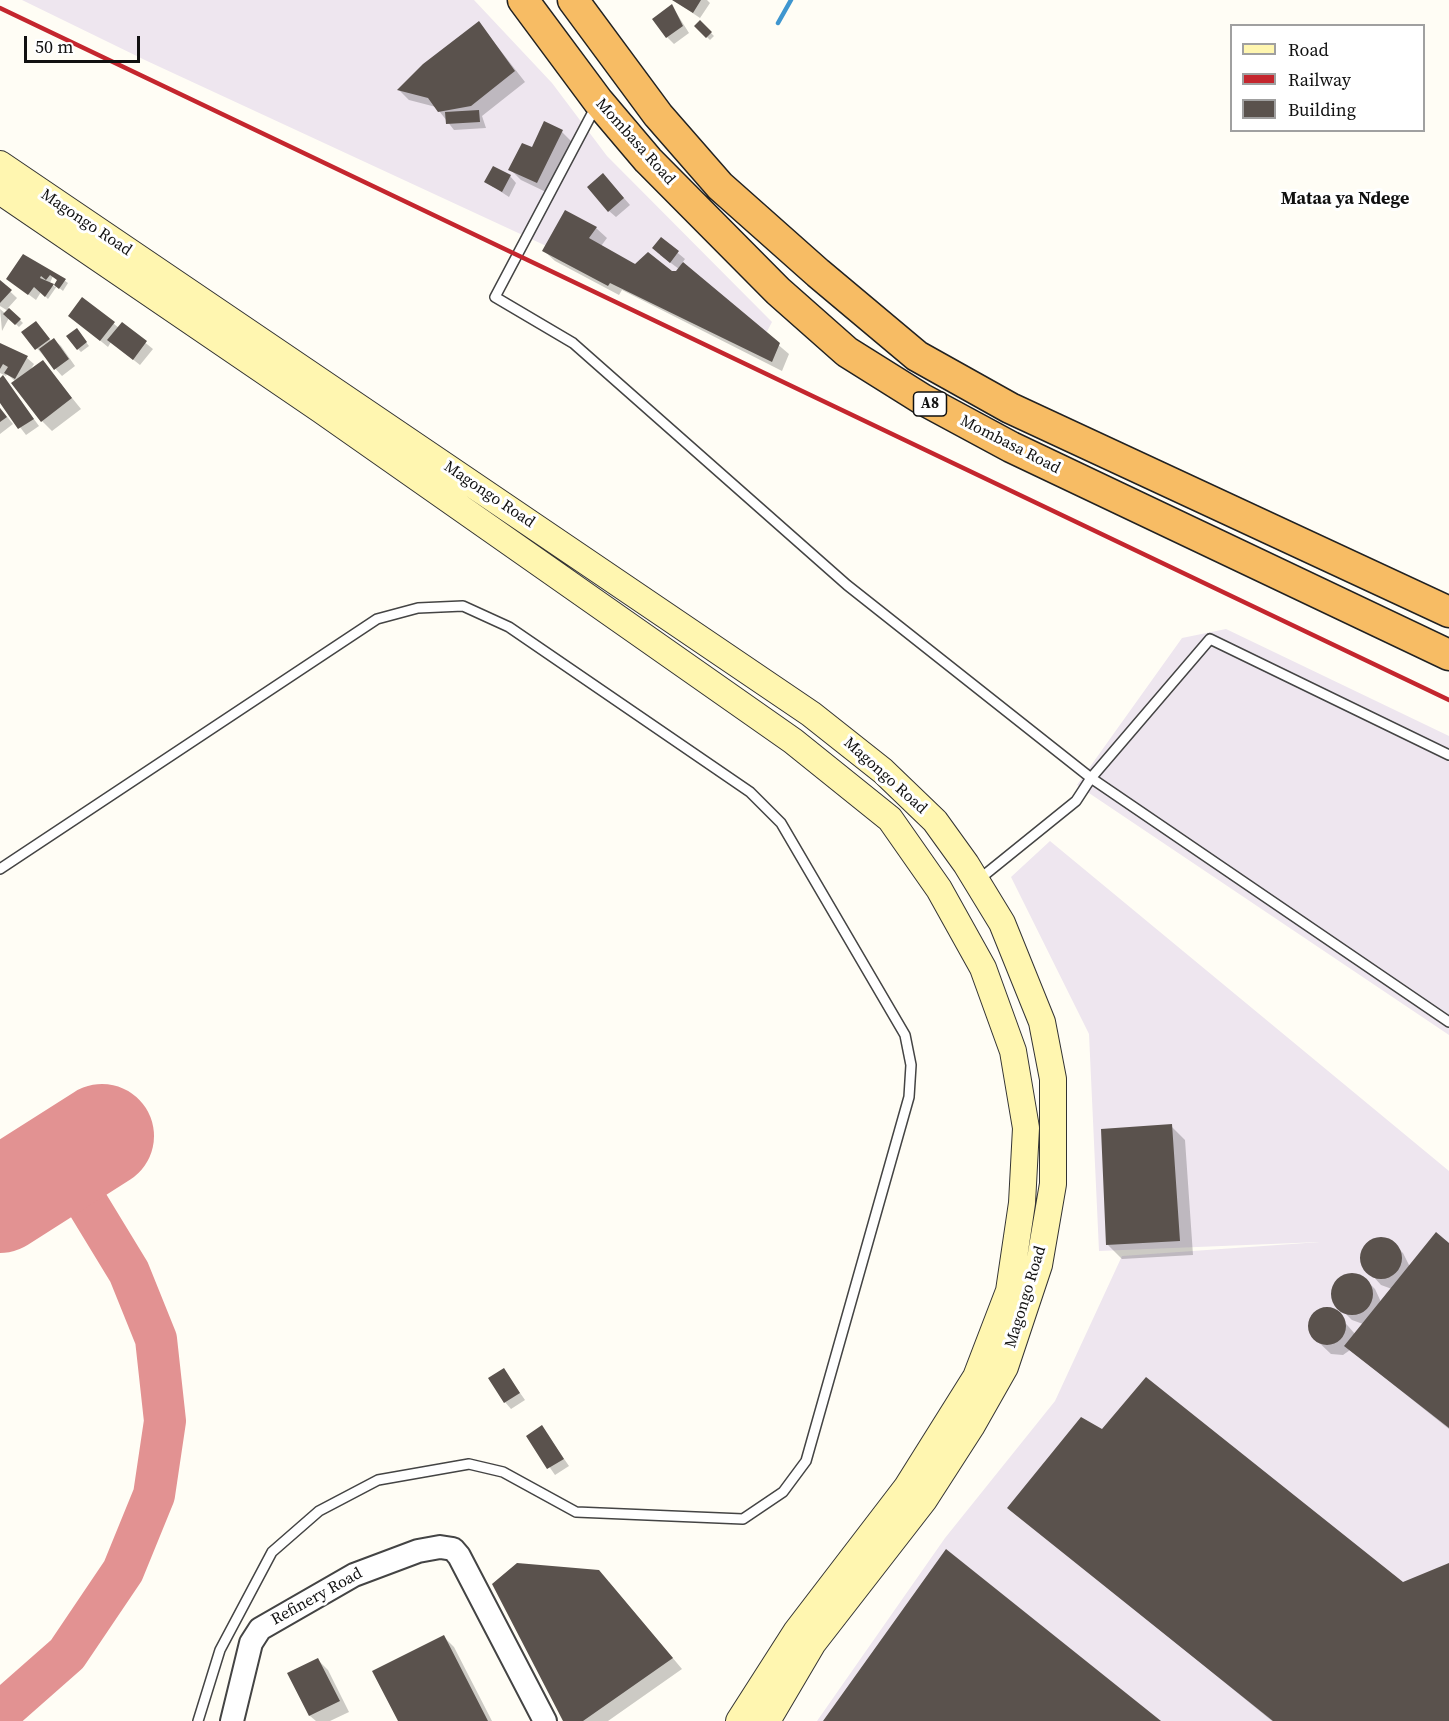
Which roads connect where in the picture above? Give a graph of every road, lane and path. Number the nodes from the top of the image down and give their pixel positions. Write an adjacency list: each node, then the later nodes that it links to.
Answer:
1 (523, 0): 3 (highway, Mombasa Road / A8)
2 (573, 0): 6 (highway, Mombasa Road / A8)
3 (598, 101): 7 (highway, Mombasa Road / A8); 11 (lane)
4 (0, 164): 8 (main road, Magongo Road)
5 (0, 191): 9 (main road, Magongo Road)
6 (1449, 612)
7 (1449, 655)
8 (811, 714): 9 (main road); 13 (main road, Magongo Road)
9 (793, 741): 18 (main road, Magongo Road)
10 (1449, 755): 11 (lane)
11 (1091, 778): 13 (lane); 14 (lane)
12 (0, 869): 15 (lane)
13 (977, 881): 19 (main road, Magongo Road)
14 (1449, 1022)
15 (198, 1721)
16 (232, 1721): 17 (street, Refinery Road)
17 (545, 1721)
18 (739, 1721)
19 (767, 1721)

